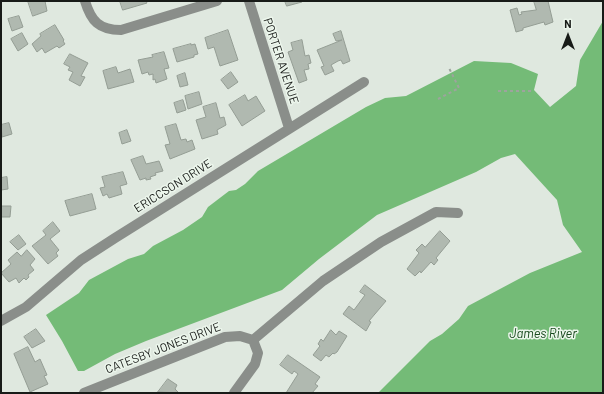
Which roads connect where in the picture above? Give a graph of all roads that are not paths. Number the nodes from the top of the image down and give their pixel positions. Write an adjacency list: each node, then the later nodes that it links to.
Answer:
1 (85, 1): 2 (street)
2 (217, 1)
3 (249, 1): 5 (street, PORTER AVENUE)
4 (364, 82): 5 (street, ERICCSON DRIVE)
5 (289, 128): 7 (street, ERICCSON DRIVE)
6 (458, 214): 8 (street)
7 (1, 321)
8 (252, 340): 9 (street, CATESBY JONES DRIVE); 10 (street)
9 (84, 393)
10 (234, 393)

